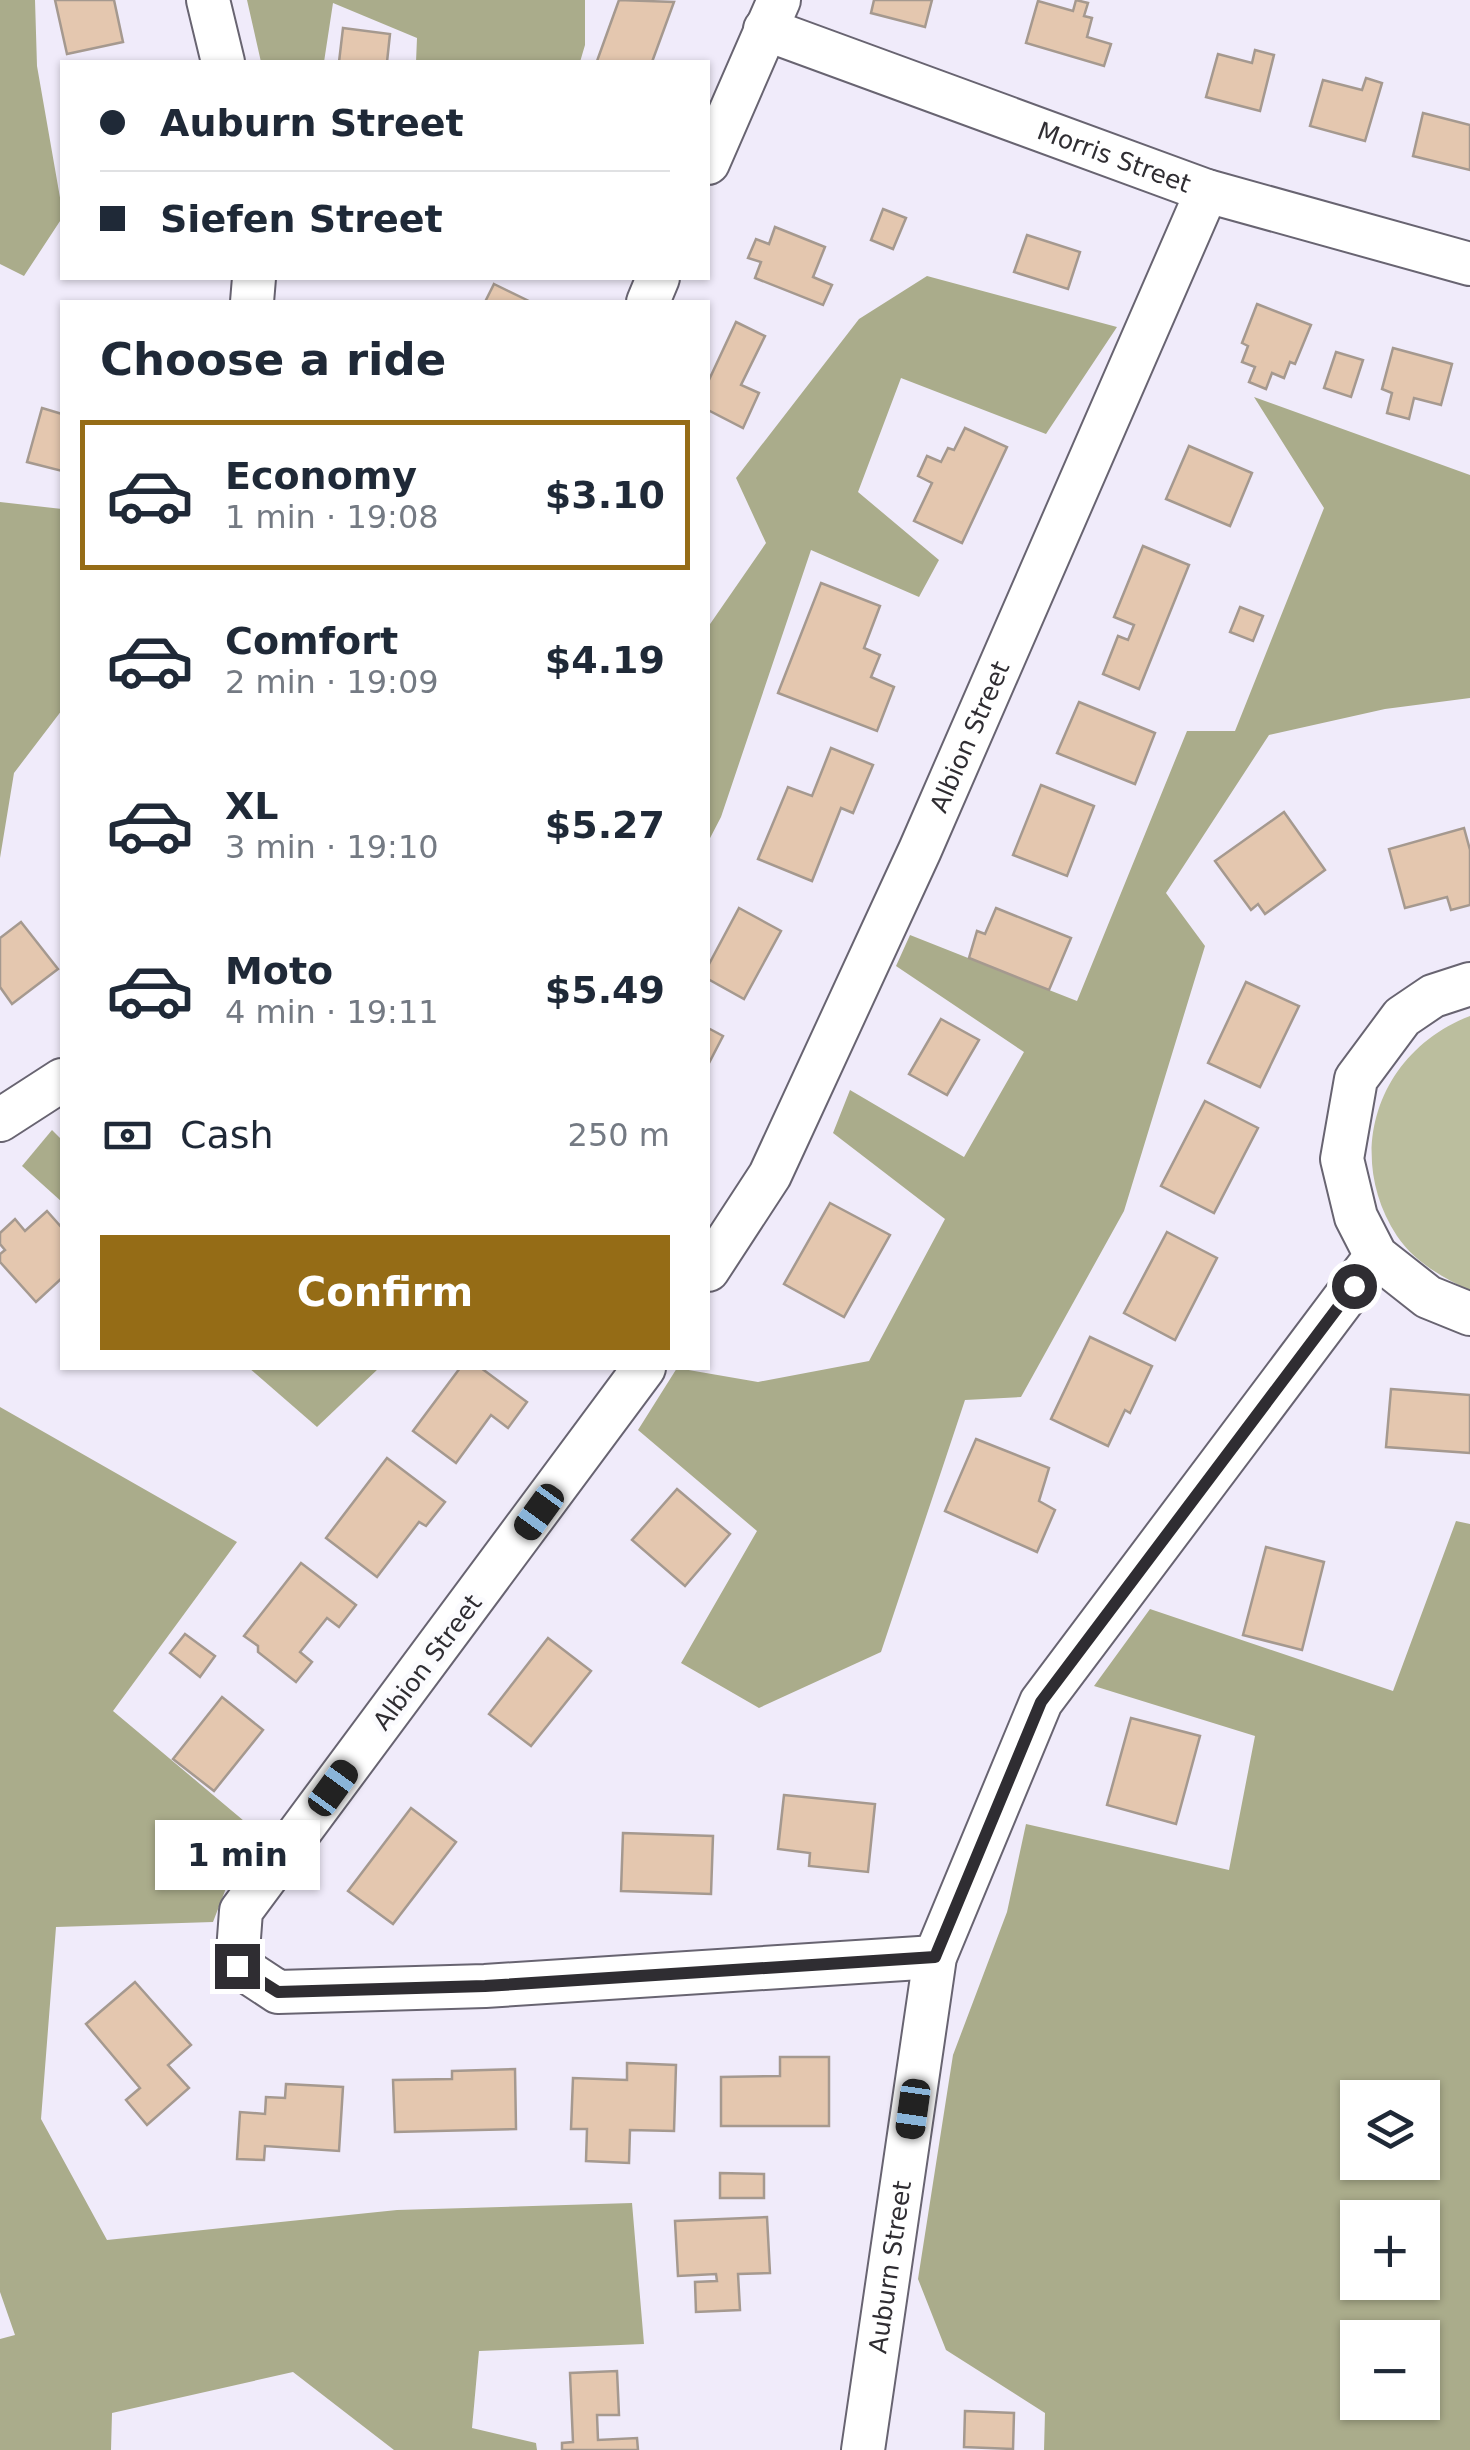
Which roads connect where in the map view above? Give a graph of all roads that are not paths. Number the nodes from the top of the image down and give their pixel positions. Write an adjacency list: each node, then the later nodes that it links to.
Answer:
1 (208, 0): 3 (street)
2 (772, 15): 4 (street); 5 (street, Morris Street)
3 (223, 60)
4 (710, 158)
5 (1207, 191): 6 (street, Morris Street); 11 (street, Albion Street)
6 (1470, 264)
7 (1470, 984): 10 (street)
8 (60, 1081): 9 (street)
9 (0, 1120)
10 (1376, 1256): 12 (street); 14 (street, Auburn Street)
11 (710, 1267)
12 (1470, 1314)
13 (627, 1375): 14 (street, Albion Street)
14 (935, 1957): 15 (street, Auburn Street)
15 (864, 2450)

